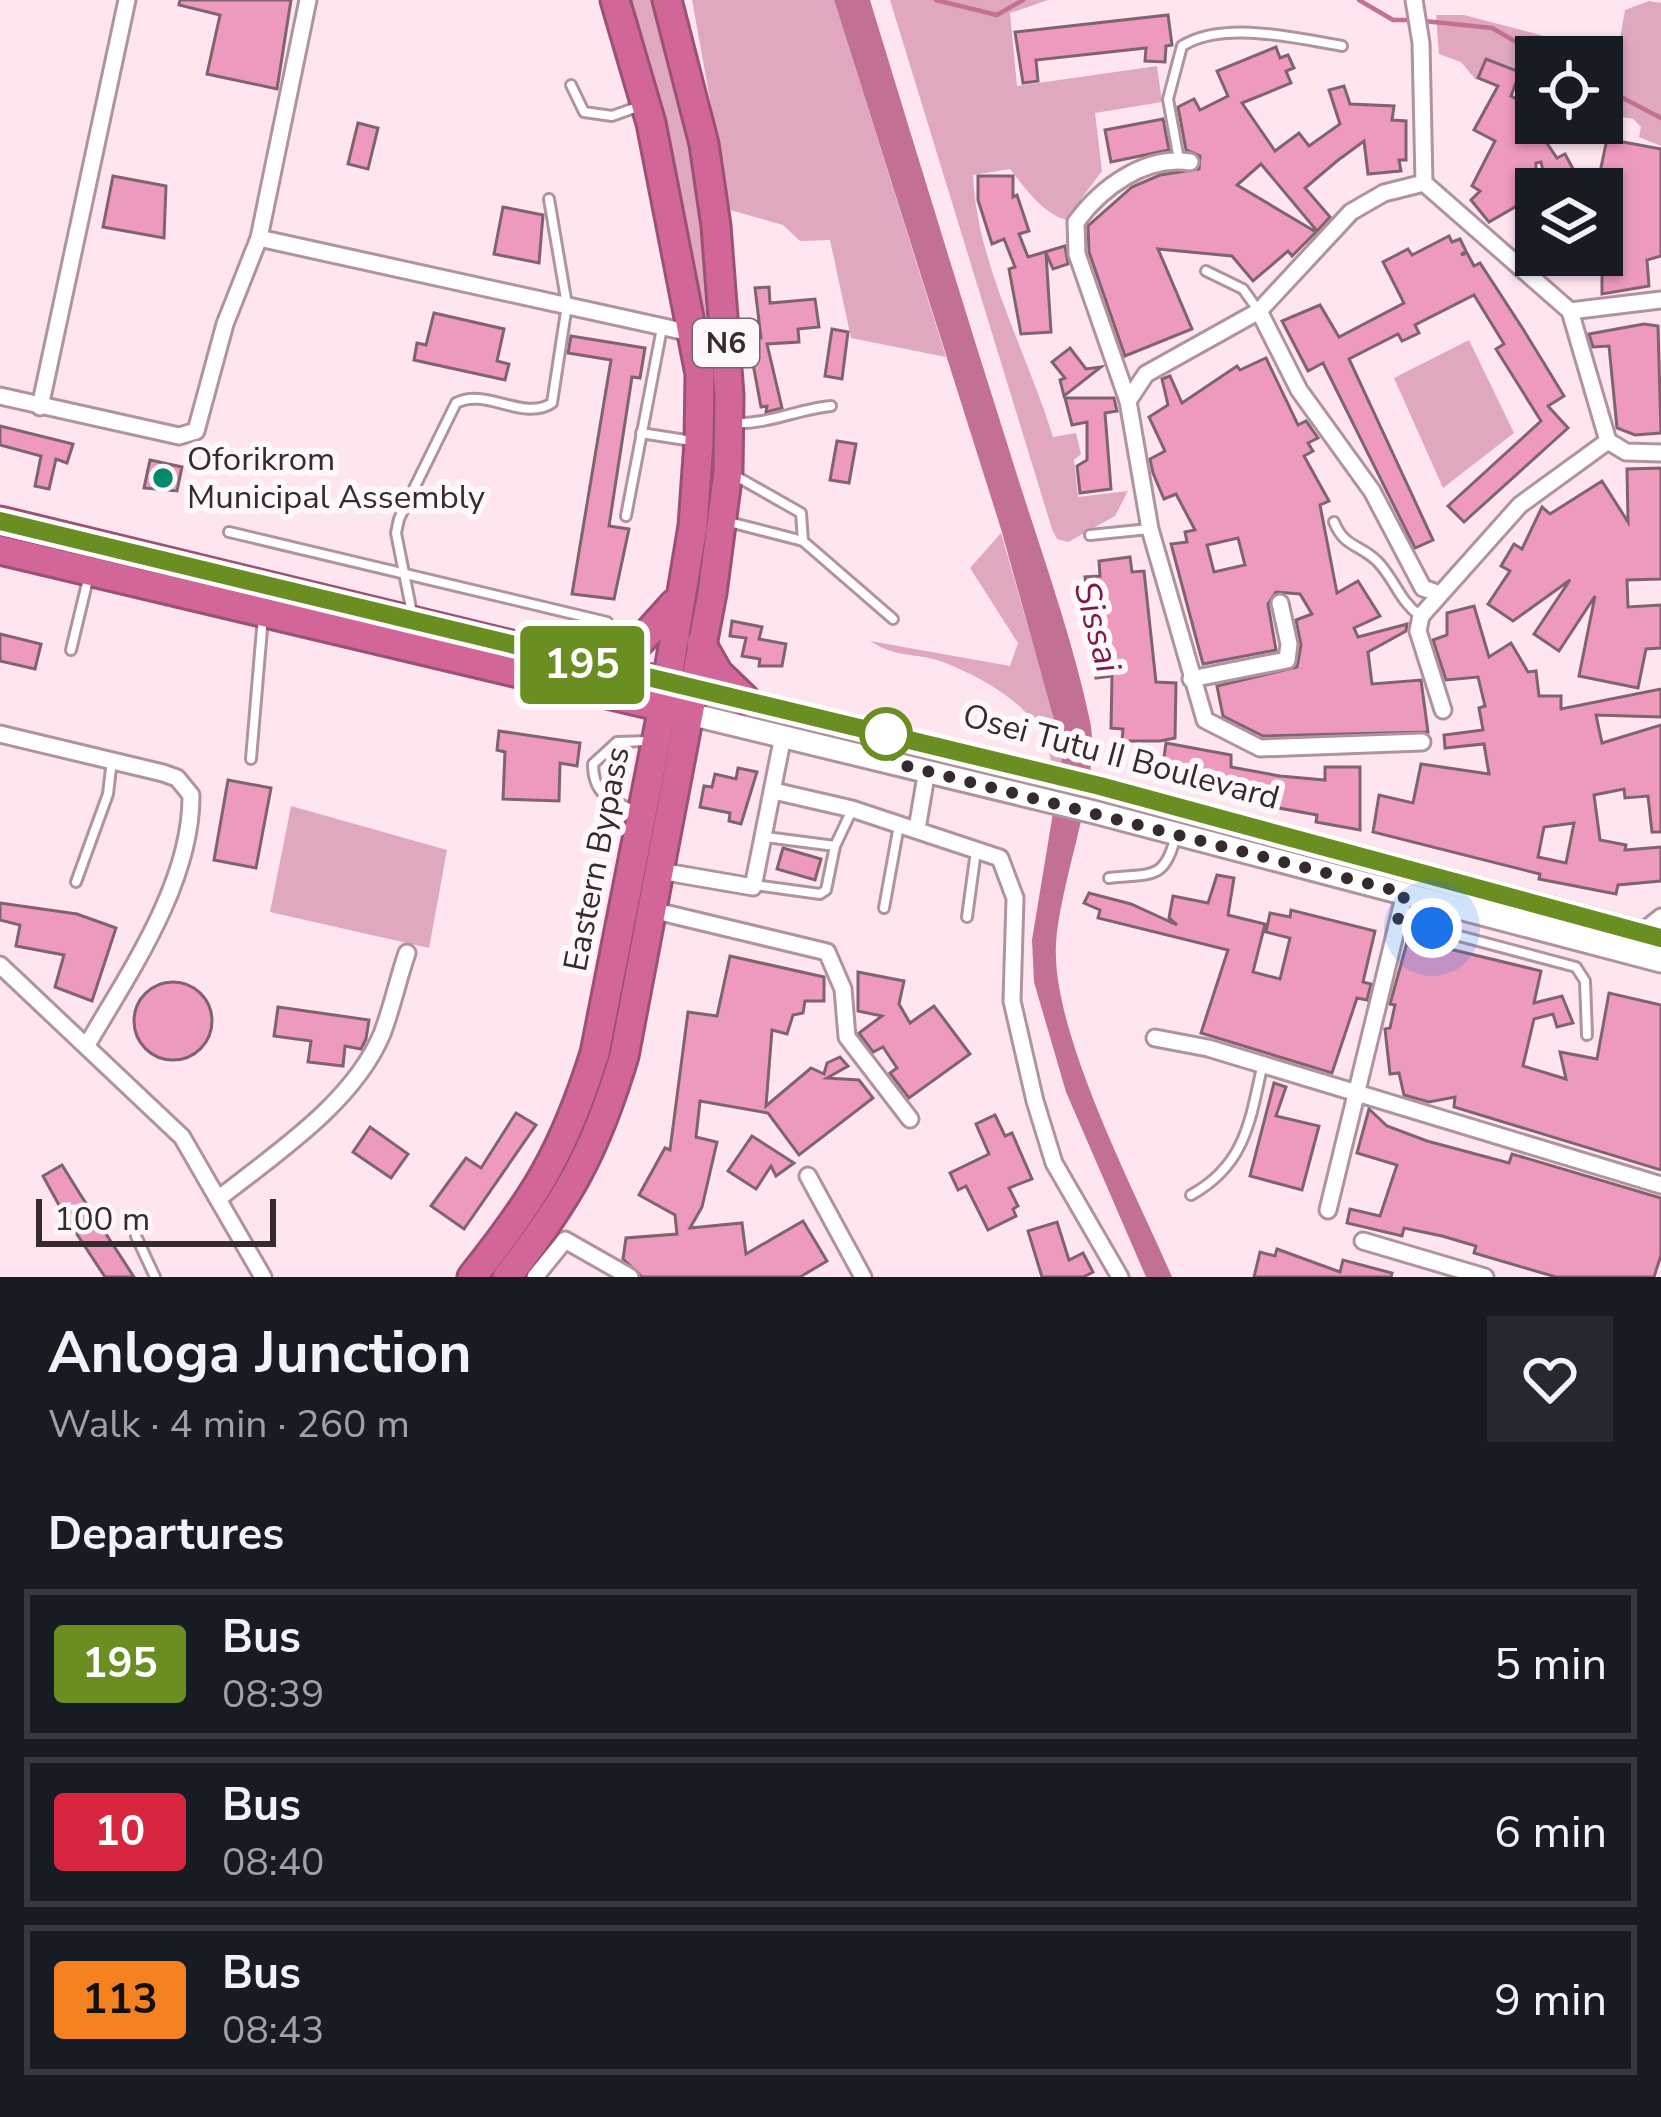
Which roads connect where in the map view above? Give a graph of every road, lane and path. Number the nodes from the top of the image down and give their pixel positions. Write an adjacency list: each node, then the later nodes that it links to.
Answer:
1 (128, 0): 22 (street)
2 (308, 0): 12 (street)
3 (615, 0): 8 (highway, Eastern Bypass / N6)
4 (667, 0): 24 (highway, Eastern Bypass / N6)
5 (1416, 7): 10 (street)
6 (1342, 46): 9 (lane)
7 (571, 85): 8 (lane)
8 (646, 104): 19 (highway, Eastern Bypass / N6)
9 (1185, 161): 21 (street)
10 (1424, 183): 16 (street); 17 (street)
11 (549, 200): 15 (lane)
12 (259, 238): 15 (street); 22 (street)
13 (1206, 272): 16 (lane)
14 (1661, 299): 17 (street)
15 (568, 305): 18 (street); 40 (lane)
16 (1259, 311): 21 (street); 41 (street)
17 (1570, 311): 26 (street)
18 (662, 326): 19 (street); 25 (lane)
19 (691, 333): 27 (highway, Eastern Bypass / N6)
20 (0, 396): 22 (street)
21 (1128, 401): 34 (street)
22 (40, 406)
23 (832, 406): 24 (lane)
24 (729, 422): 29 (highway, Eastern Bypass / N6)
25 (641, 434): 27 (lane); 30 (lane)
26 (1608, 441): 28 (street); 41 (street)
27 (699, 442): 42 (highway, Eastern Bypass / N6)
28 (1661, 453)
29 (728, 471): 31 (highway, Eastern Bypass / N6); 37 (lane)
30 (626, 516)
31 (723, 520): 37 (lane); 49 (highway, Eastern Bypass / N6)
32 (0, 521): 47 (highway, Osei Tutu II Boulevard)
33 (1334, 523): 45 (lane)
34 (1150, 529): 36 (lane); 52 (street)
35 (229, 532): 40 (lane)
36 (1090, 535)
37 (803, 541): 46 (lane)
38 (0, 550): 39 (highway, Osei Tutu II Boulevard)
39 (89, 573): 44 (highway, Osei Tutu II Boulevard); 50 (lane)
40 (405, 578): 47 (lane); 48 (lane)
41 (1437, 593): 45 (street)
42 (679, 595): 51 (highway); 53 (highway, Eastern Bypass / N6)
43 (1280, 604): 52 (street)
44 (263, 612): 53 (highway, Osei Tutu II Boulevard); 61 (lane)
45 (1421, 616): 55 (street)
46 (893, 619)
47 (414, 621): 51 (highway, Osei Tutu II Boulevard)
48 (607, 622)
49 (701, 643): 53 (highway, Eastern Bypass / N6); 54 (highway)
50 (71, 650)
51 (572, 662): 53 (highway, Osei Tutu II Boulevard)
52 (1191, 679): 59 (street)
53 (679, 698): 54 (main road, Osei Tutu II Boulevard); 57 (main road, Osei Tutu II Boulevard); 58 (highway, Eastern Bypass); 72 (highway, Eastern Bypass)
54 (745, 699): 82 (main road, Osei Tutu II Boulevard)
55 (1443, 710)
56 (0, 734): 60 (street)
57 (783, 736): 62 (main road, Osei Tutu II Boulevard); 63 (street)
58 (657, 740): 65 (highway, Eastern Bypass); 65 (lane)
59 (1422, 742)
60 (112, 758): 74 (lane); 90 (street)
61 (251, 759)
62 (927, 770): 67 (street); 68 (main road, Osei Tutu II Boulevard)
63 (774, 791): 64 (street); 69 (street)
64 (852, 809): 66 (street); 70 (lane)
65 (643, 814): 103 (highway, Eastern Bypass)
66 (899, 824): 67 (street); 77 (lane)
67 (917, 829): 71 (street)
68 (1176, 833): 73 (lane); 76 (main road, Osei Tutu II Boulevard)
69 (764, 837): 70 (lane); 75 (street)
70 (835, 846): 75 (lane)
71 (976, 850): 80 (lane); 108 (street)
72 (660, 871): 75 (street); 78 (highway, Eastern Bypass)
73 (1108, 878)
74 (76, 882)
75 (755, 885)
76 (1405, 893): 81 (street); 83 (main road, Osei Tutu II Boulevard)
77 (884, 908)
78 (652, 910): 93 (street); 104 (highway, Eastern Bypass)
79 (1661, 916): 82 (street)
80 (967, 917)
81 (1398, 920): 85 (lane); 92 (street)
82 (1651, 935)
83 (1571, 938): 85 (lane); 86 (main road, Osei Tutu II Boulevard)
84 (407, 953): 97 (street)
85 (1565, 961): 88 (lane)
86 (1661, 961)
87 (0, 965): 90 (street)
88 (1587, 1035)
89 (1155, 1038): 91 (street)
90 (87, 1045): 97 (street)
91 (1263, 1066): 92 (street); 96 (lane)
92 (1357, 1094): 95 (street); 98 (street)
93 (910, 1119)
94 (808, 1176): 107 (street)
95 (1661, 1185)
96 (1190, 1195)
97 (218, 1199): 102 (street)
98 (1328, 1210)
99 (136, 1237): 101 (lane)
100 (1364, 1241): 109 (street)
101 (155, 1277)
102 (263, 1277)
103 (472, 1277)
104 (507, 1277)
105 (535, 1277): 106 (street)
106 (630, 1277)
107 (863, 1277)
108 (1120, 1277)
109 (1485, 1277)

